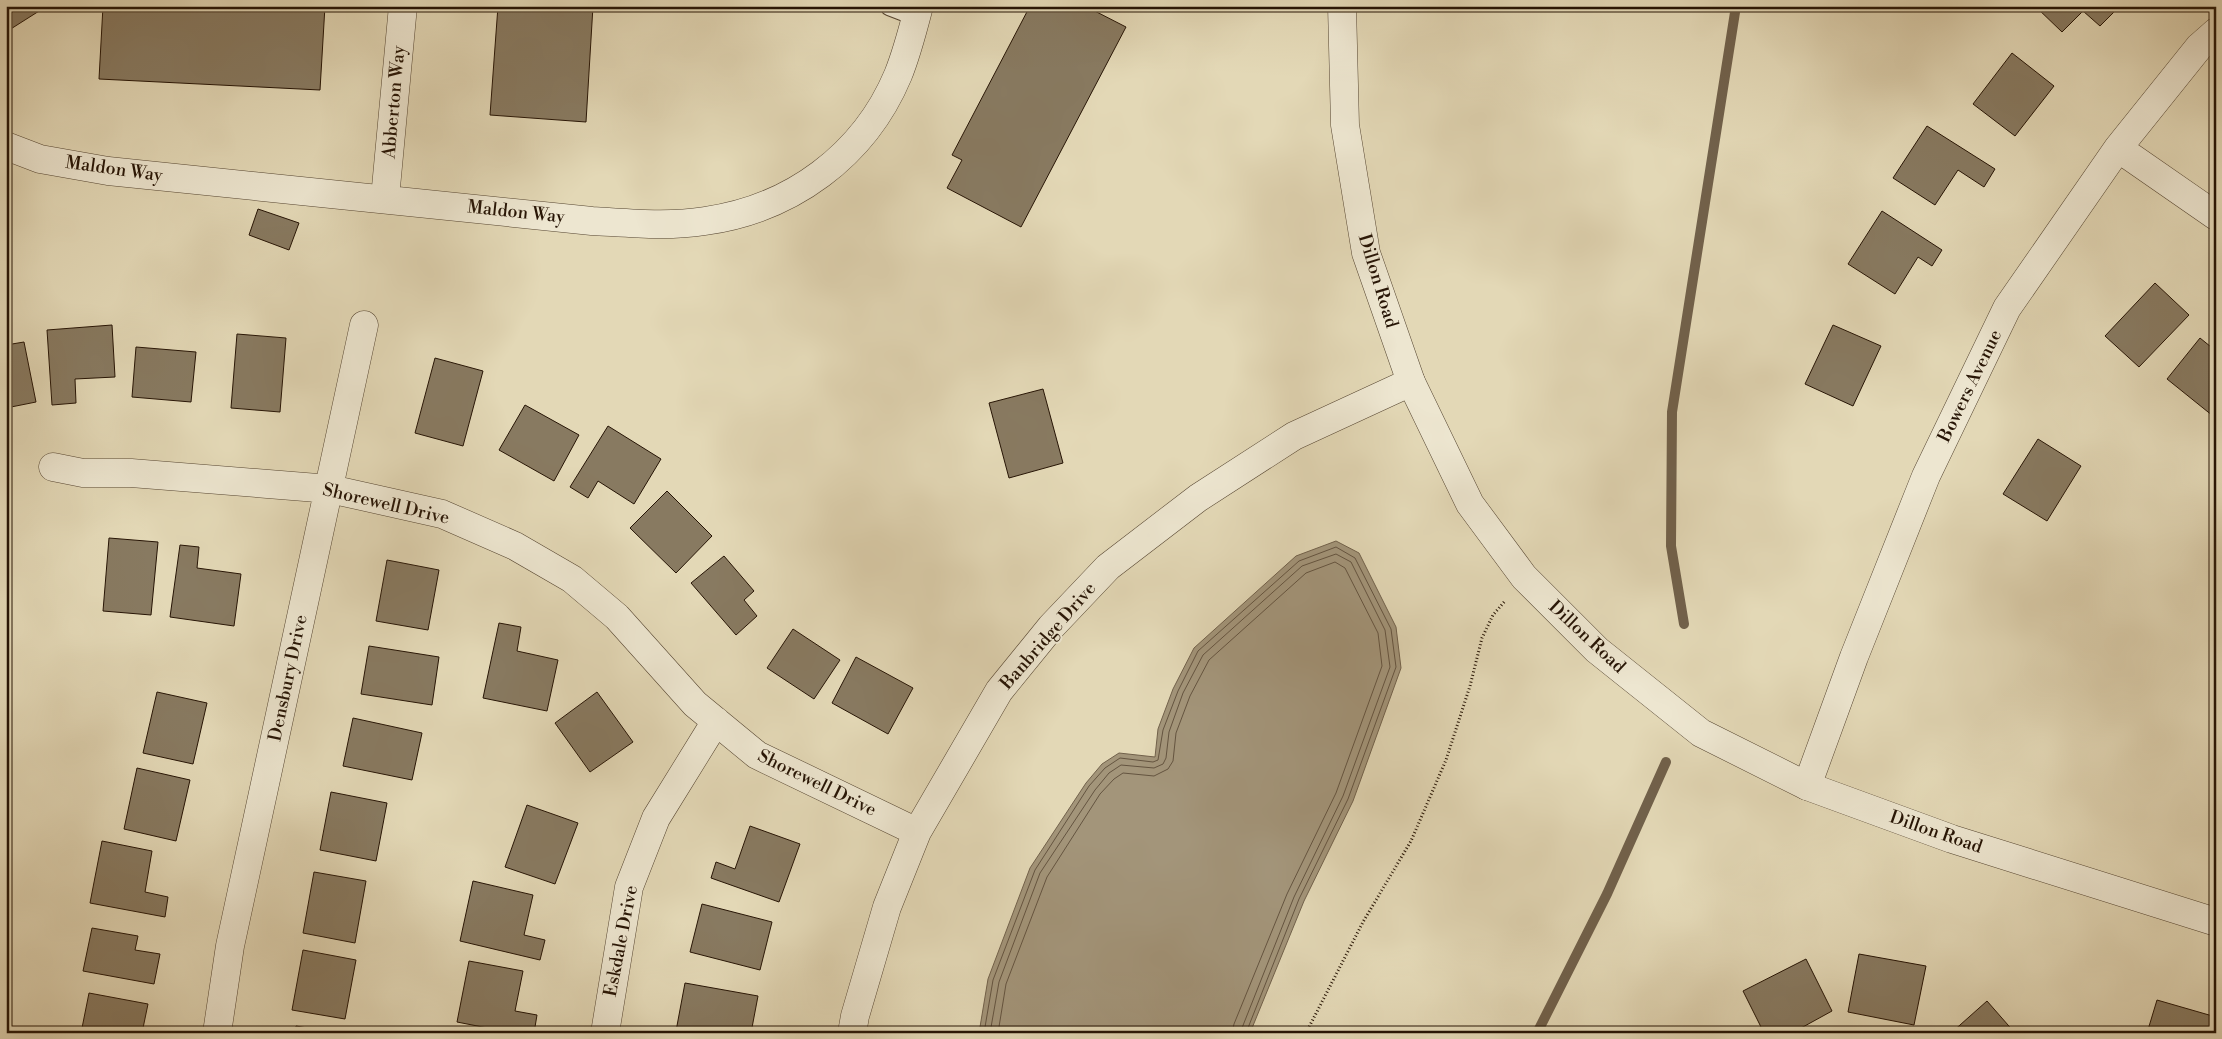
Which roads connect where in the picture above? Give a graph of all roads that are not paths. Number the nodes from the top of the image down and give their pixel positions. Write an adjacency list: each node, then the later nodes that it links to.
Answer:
1 (402, 6): 8 (street, Abberton Way)
2 (890, 6): 4 (lane)
3 (1342, 6): 11 (street, Dillon Road)
4 (918, 11): 8 (street, Maldon Way)
5 (2216, 32): 7 (street, Bowers Avenue)
6 (6, 146): 8 (street, Maldon Way)
7 (2118, 148): 9 (street); 15 (street, Bowers Avenue)
8 (385, 198)
9 (2216, 216)
10 (364, 325): 13 (street, Densbury Drive)
11 (1411, 382): 15 (street, Dillon Road); 16 (street, Banbridge Drive)
12 (53, 467): 13 (street, Shorewell Drive)
13 (330, 488): 14 (street, Shorewell Drive); 18 (street, Densbury Drive)
14 (716, 721): 16 (street, Shorewell Drive); 19 (street, Eskdale Drive)
15 (1807, 786): 17 (street, Dillon Road)
16 (917, 832): 20 (street, Banbridge Drive)
17 (2216, 922)
18 (217, 1033)
19 (604, 1033)
20 (852, 1033)

